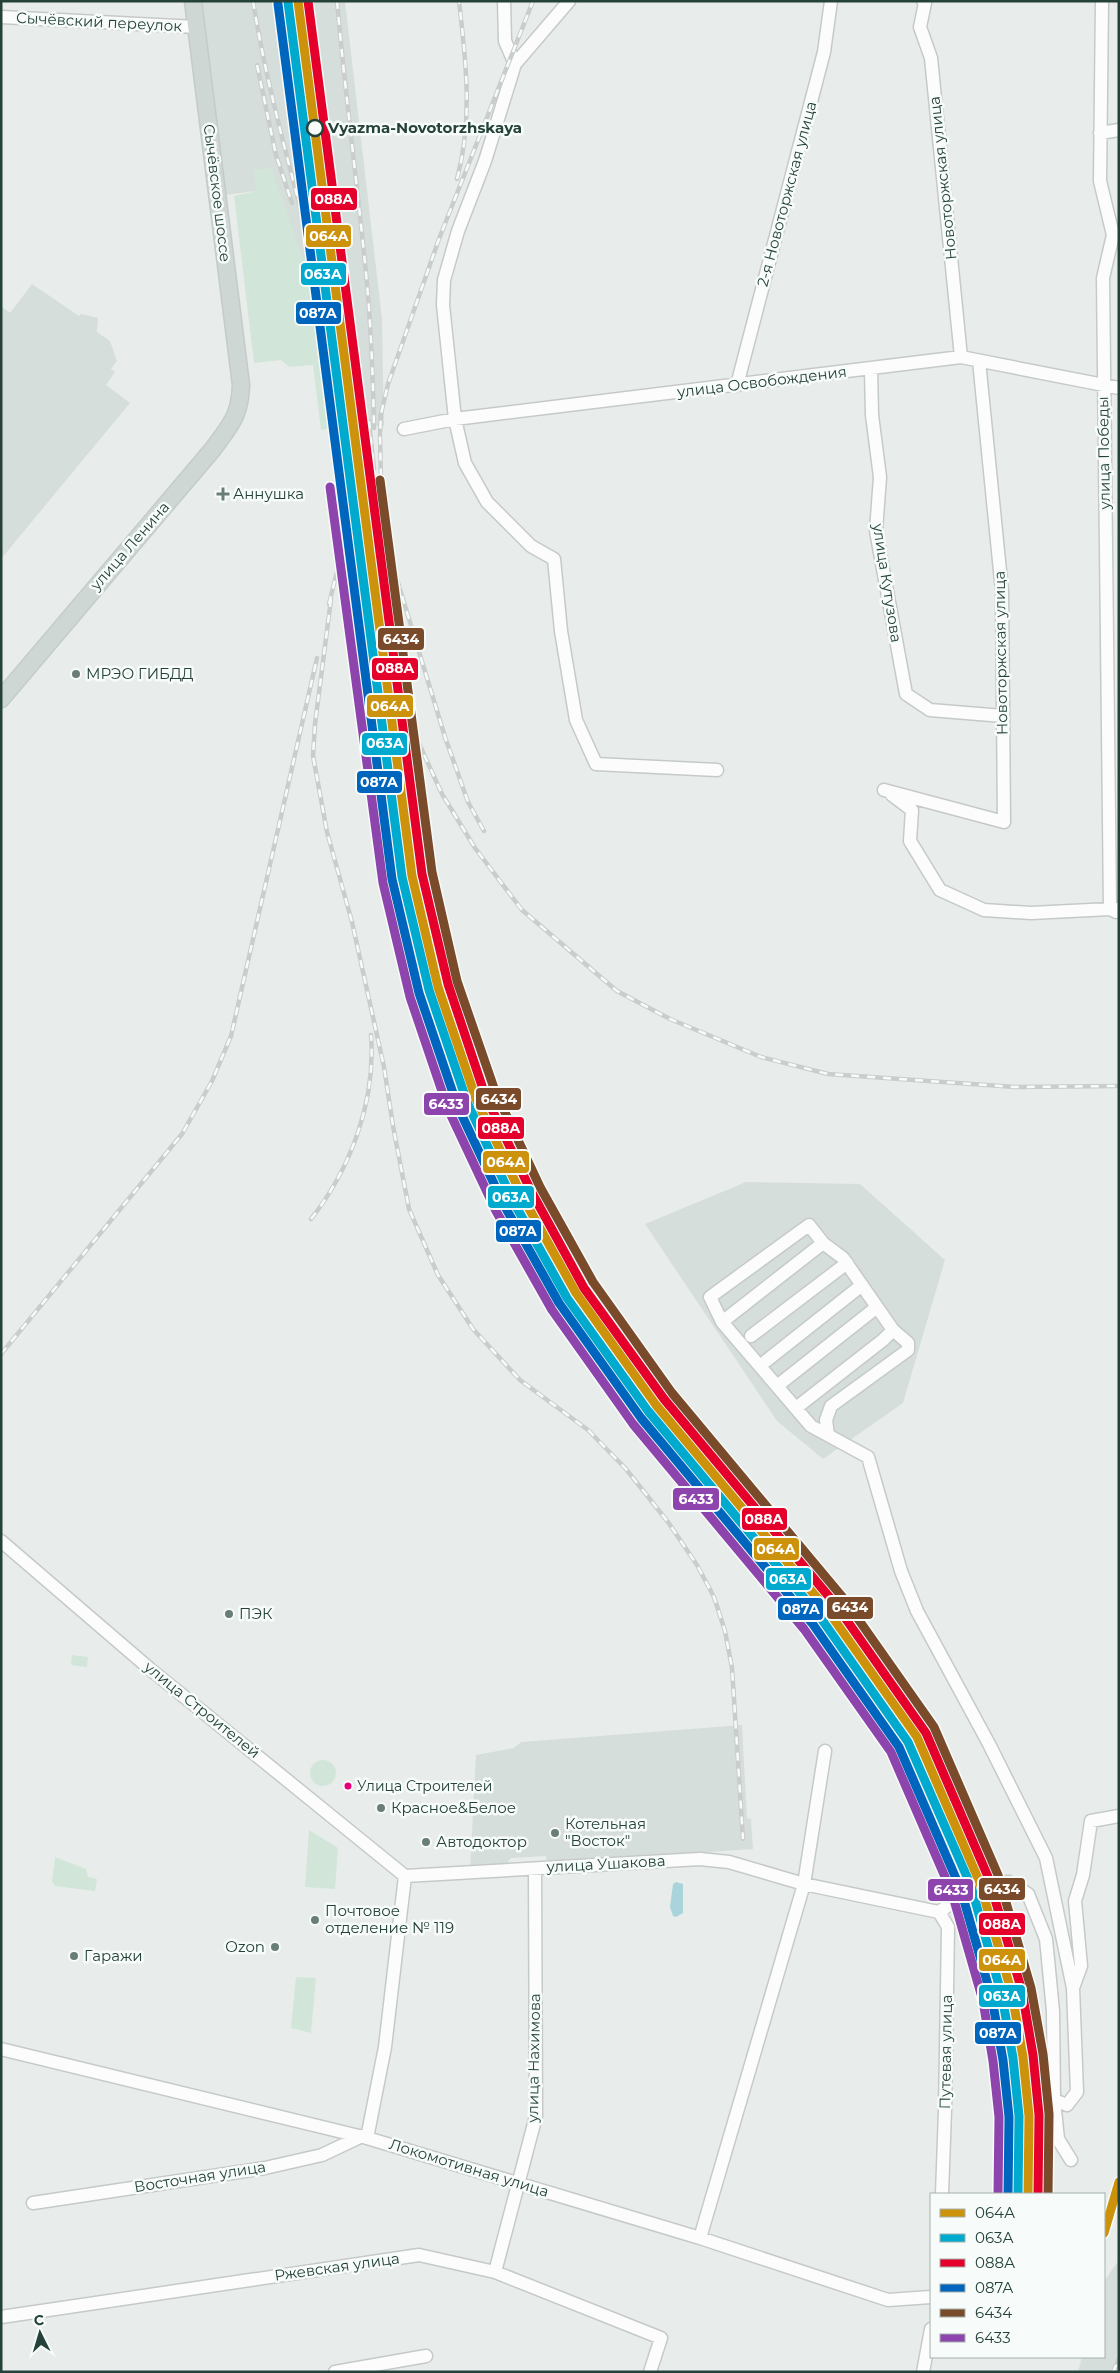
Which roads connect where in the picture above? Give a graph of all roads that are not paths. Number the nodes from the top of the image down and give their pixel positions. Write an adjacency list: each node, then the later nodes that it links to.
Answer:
1 (193, 1): 8 (main road, Сычёвское шоссе)
2 (504, 1): 9 (street)
3 (569, 1): 9 (street)
4 (830, 1): 17 (street, 2-я Новоторжская улица)
5 (923, 1): 13 (street, Новоторжская улица)
6 (1102, 1): 11 (street, улица Победы)
7 (1, 17): 8 (street, Сычёвский переулок)
8 (197, 27): 16 (main road, Сычёвское шоссе)
9 (515, 64): 20 (street)
10 (1119, 130): 11 (street)
11 (1100, 133): 12 (street, улица Победы)
12 (1116, 235): 18 (street, улица Победы)
13 (961, 358): 14 (street, улица Освобождения); 15 (street, улица Освобождения)
14 (979, 361): 18 (street, улица Освобождения); 23 (street, Новоторжская улица)
15 (871, 369): 17 (street, улица Освобождения); 23 (street, улица Кутузова)
16 (241, 385): 22 (main road, улица Ленина)
17 (737, 385): 20 (street, улица Освобождения)
18 (1104, 386): 19 (street, улица Освобождения); 25 (street, улица Победы)
19 (1119, 388)
20 (455, 419): 21 (street, улица Освобождения); 24 (street)
21 (404, 429)
22 (1, 699)
23 (1003, 716): 25 (street, Новоторжская улица)
24 (717, 770)
25 (1116, 910)
26 (823, 1243): 27 (street); 30 (street); 30 (street)
27 (847, 1263): 28 (street); 32 (street)
28 (862, 1285): 29 (street); 33 (street)
29 (877, 1307): 31 (street); 34 (street)
30 (722, 1322): 34 (street)
31 (892, 1330): 35 (street); 36 (street)
32 (751, 1336)
33 (766, 1361)
34 (777, 1386): 35 (street)
35 (796, 1408): 36 (street)
36 (828, 1435): 44 (street)
37 (1, 1541): 41 (street, улица Строителей)
38 (825, 1751): 42 (street)
39 (1119, 1816): 44 (street)
40 (536, 1868): 41 (street, улица Ушакова); 42 (street, улица Ушакова); 49 (street, улица Нахимова)
41 (405, 1876): 47 (street)
42 (804, 1884): 43 (street, улица Ушакова); 52 (street)
43 (939, 1912): 46 (street); 50 (street, Путевая улица)
44 (1072, 1988): 46 (street)
45 (1, 2049): 47 (street, Локомотивная улица)
46 (1054, 2100): 48 (street)
47 (365, 2137): 49 (street, Локомотивная улица); 51 (street, Восточная улица)
48 (1071, 2160)
49 (519, 2183): 52 (street, Локомотивная улица); 53 (street, улица Нахимова)
50 (942, 2193)
51 (33, 2203)
52 (700, 2238): 54 (street, Локомотивная улица)
53 (495, 2272): 55 (street, Ржевская улица); 59 (street, Ржевская улица)
54 (930, 2297)
55 (1, 2317)
56 (930, 2334): 60 (street)
57 (426, 2356): 58 (street)
58 (335, 2372)
59 (650, 2372)
60 (923, 2372)

